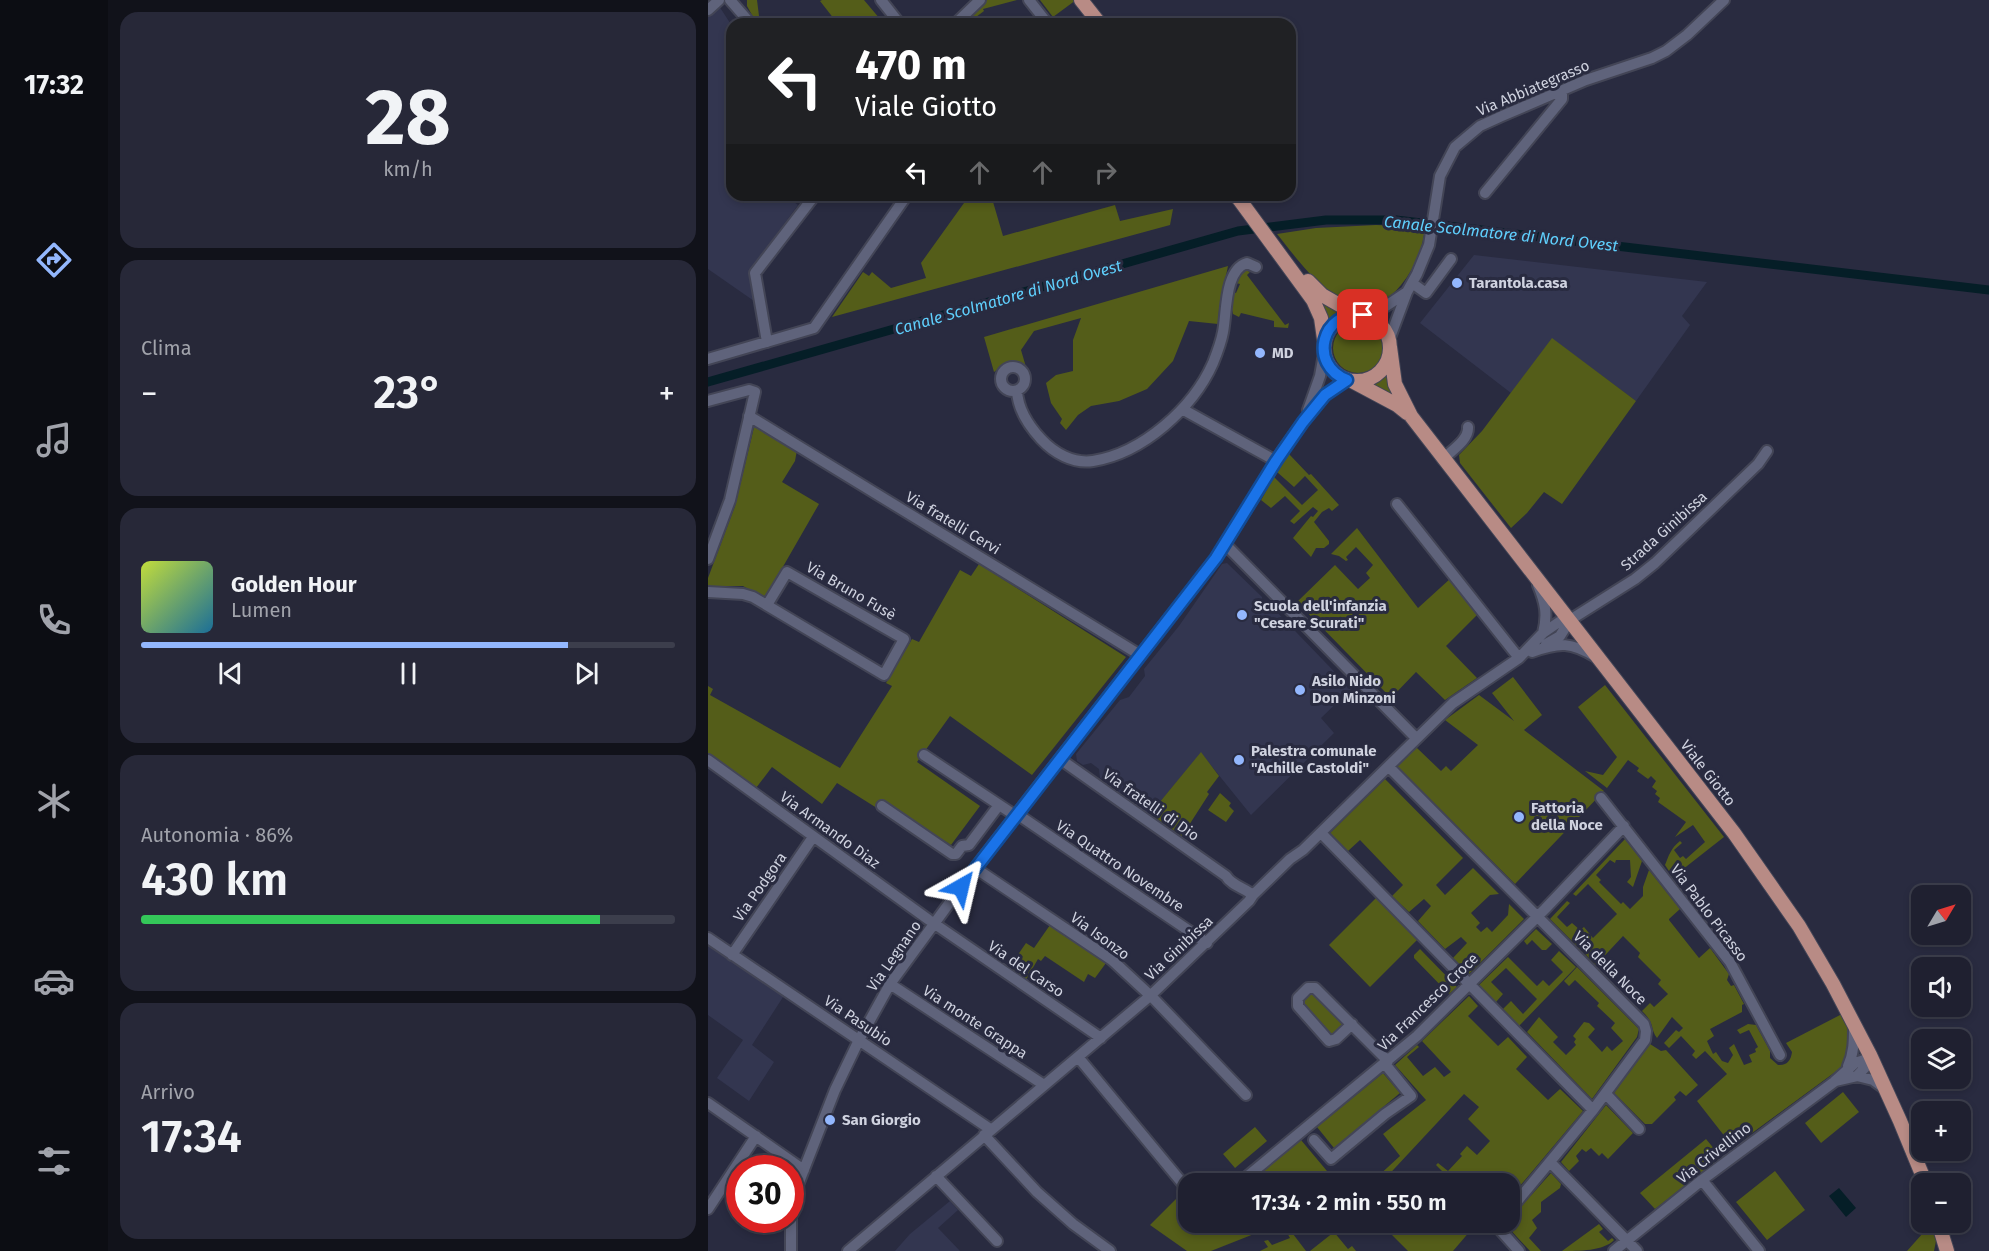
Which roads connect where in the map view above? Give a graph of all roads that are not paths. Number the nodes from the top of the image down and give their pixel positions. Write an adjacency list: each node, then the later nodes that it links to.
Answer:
1 (719, 0): 9 (street)
2 (730, 0): 10 (street)
3 (742, 0): 10 (street)
4 (881, 0): 12 (street)
5 (980, 0): 13 (street)
6 (1029, 0): 14 (street)
7 (1081, 0): 15 (main road)
8 (1724, 0): 16 (street, Via Abbiategrasso)
9 (708, 10)
10 (744, 15): 11 (street)
11 (746, 18)
12 (895, 18)
13 (960, 18)
14 (1043, 18)
15 (1095, 18)
16 (1562, 90): 17 (street); 24 (street, Via Abbiategrasso)
17 (1485, 193)
18 (810, 201): 27 (street)
19 (903, 201): 27 (street)
20 (1241, 201): 21 (main road)
21 (1274, 244): 25 (main road); 26 (main road)
22 (1451, 259): 24 (street)
23 (1256, 267): 34 (street)
24 (1409, 287): 25 (street); 28 (street, Via Abbiategrasso)
25 (1360, 315): 26 (main road); 28 (main road)
26 (1324, 339): 29 (main road)
27 (767, 342): 30 (street)
28 (1390, 344): 31 (main road); 36 (main road, Viale Giotto)
29 (1324, 354): 31 (main road, Viale Giotto); 37 (street, Via Legnano)
30 (708, 359)
31 (1350, 380): 36 (main road, Viale Giotto); 37 (street, Via Legnano)
32 (1017, 391): 34 (street)
33 (708, 402): 35 (street)
34 (1182, 409): 41 (street)
35 (749, 416): 44 (street); 51 (street, Via fratelli Cervi)
36 (1411, 416): 40 (main road, Viale Giotto)
37 (1303, 422): 41 (street, Via Legnano)
38 (1468, 427): 40 (street)
39 (1767, 451): 48 (street, Strada Ginibissa)
40 (1443, 459): 45 (main road, Viale Giotto)
41 (1276, 461): 43 (street, Via Legnano)
42 (1397, 504): 52 (street)
43 (1225, 544): 51 (street, Via Legnano); 54 (street)
44 (708, 559)
45 (1535, 576): 48 (main road, Viale Giotto); 49 (street)
46 (708, 592): 47 (street, Via Bruno Fusè)
47 (767, 604): 47 (street, Via Bruno Fusè)
48 (1570, 621): 49 (street, Via Ginibissa); 50 (street, Via Ginibissa); 53 (main road, Viale Giotto)
49 (1543, 633): 52 (street, Via Ginibissa)
50 (1532, 652): 52 (street, Via Ginibissa); 53 (street, Via Ginibissa)
51 (1140, 655): 56 (street, Via Legnano)
52 (1519, 658): 54 (street, Via Ginibissa)
53 (1600, 659): 77 (main road, Viale Giotto)
54 (1416, 738): 58 (street, Via Ginibissa)
55 (924, 755): 60 (street, Via Quattro Novembre)
56 (1060, 759): 62 (street, Via Legnano); 67 (street, Via fratelli di Dio)
57 (708, 760): 65 (street, Via Armando Diaz)
58 (1389, 767): 64 (street, Via Ginibissa); 68 (street, Via della Noce)
59 (1602, 798): 63 (street, Via Pablo Picasso)
60 (999, 805): 61 (street); 62 (street, Via Quattro Novembre)
61 (882, 806)
62 (1016, 815): 66 (street, Via Legnano); 71 (street, Via Quattro Novembre)
63 (1624, 826): 68 (street, Via Francesco Croce); 80 (street, Via Pablo Picasso)
64 (1321, 833): 67 (street, Via Ginibissa); 74 (street)
65 (813, 837): 69 (street, Via Armando Diaz); 72 (street, Via Podgora)
66 (975, 868): 69 (street, Via Legnano); 75 (street, Via Isonzo)
67 (1253, 895): 71 (street, Via Ginibissa)
68 (1537, 917): 74 (street, Via Francesco Croce); 89 (street, Via della Noce)
69 (934, 924): 73 (street, Via Legnano); 78 (street, Via del Carso)
70 (708, 938): 72 (street, Via Pasubio)
71 (1207, 943): 75 (street, Via Ginibissa)
72 (732, 954): 79 (street, Via Pasubio)
73 (890, 984): 79 (street, Via Legnano); 87 (street, Via monte Grappa)
74 (1468, 985): 83 (street, Via Francesco Croce); 92 (street)
75 (1150, 996): 78 (street, Via Ginibissa); 90 (street, Via Isonzo)
76 (1352, 1024): 76 (street); 83 (street)
77 (1854, 1024): 82 (main road, Viale Giotto); 84 (street)
78 (1101, 1038): 81 (street, Via Ginibissa)
79 (859, 1040): 94 (street, Via Pasubio); 99 (street, Via Legnano)
80 (1780, 1054)
81 (1078, 1057): 87 (street, Via Ginibissa); 103 (street)
82 (1872, 1060): 84 (street, Via Crivellino); 85 (street); 88 (main road, Viale Giotto)
83 (1386, 1063): 96 (street); 100 (street, Via Francesco Croce)
84 (1847, 1070): 86 (street, Via Crivellino)
85 (1857, 1076): 86 (street, Via Crivellino); 88 (street)
86 (1834, 1082): 104 (street, Via Crivellino)
87 (1044, 1085): 94 (street, Via Ginibissa)
88 (1885, 1088): 101 (main road, Viale Giotto)
89 (1606, 1094): 92 (street, Via della Noce); 93 (street)
90 (1246, 1095)
91 (708, 1103): 95 (street)
92 (1593, 1110): 98 (street, Via della Noce)
93 (1639, 1129)
94 (987, 1132): 102 (street, Via Ginibissa); 114 (street, Via Pasubio)
95 (756, 1136): 97 (street); 106 (street)
96 (1314, 1140)
97 (783, 1155)
98 (1551, 1163): 105 (street, Via della Noce); 111 (street)
99 (804, 1170)
100 (1251, 1173)
101 (1921, 1173)
102 (936, 1176): 110 (street); 113 (street, Via Ginibissa)
103 (1178, 1178)
104 (1702, 1180): 111 (street, Via Crivellino); 118 (street)
105 (1520, 1198)
106 (708, 1209)
107 (791, 1233): 112 (street, Via Legnano)
108 (1504, 1233): 115 (street)
109 (1941, 1233): 119 (main road)
110 (997, 1241)
111 (1628, 1241): 116 (street, Via Crivellino); 117 (street)
112 (791, 1251)
113 (848, 1251)
114 (1110, 1251)
115 (1519, 1251)
116 (1614, 1251)
117 (1637, 1251)
118 (1759, 1251)
119 (1947, 1251)

